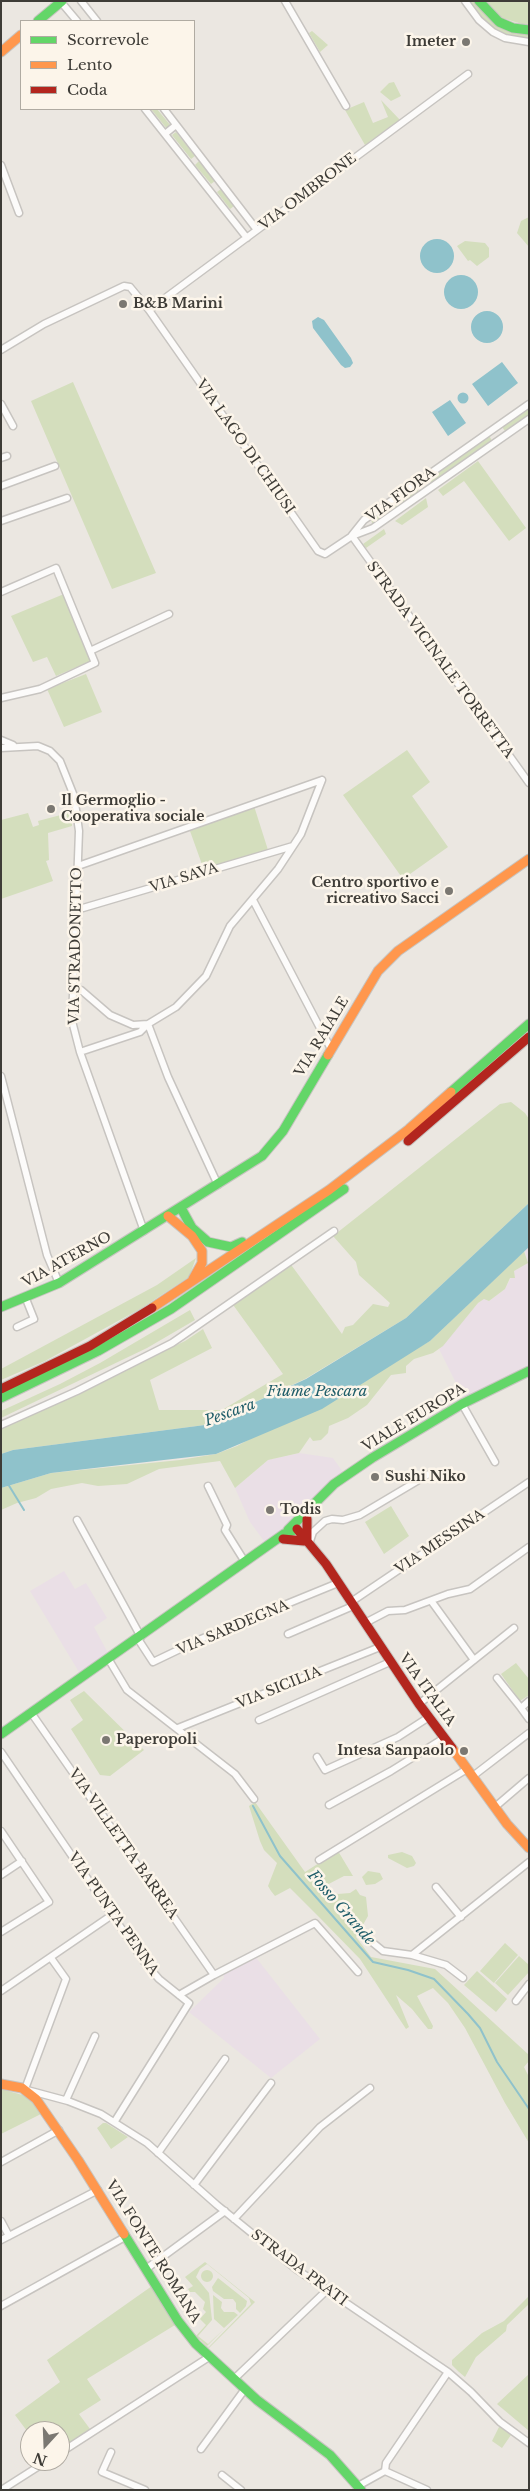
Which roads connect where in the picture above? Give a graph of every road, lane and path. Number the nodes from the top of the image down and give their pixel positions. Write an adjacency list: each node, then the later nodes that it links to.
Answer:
1 (81, 1): 8 (street)
2 (285, 1): 14 (street)
3 (465, 1): 11 (street)
4 (479, 1): 9 (main road)
5 (62, 2): 6 (main road); 7 (street)
6 (39, 20)
7 (76, 20)
8 (95, 20)
9 (529, 30)
10 (20, 37): 12 (main road)
11 (529, 42)
12 (1, 52)
13 (468, 74): 25 (street, VIA OMBRONE)
14 (346, 106)
15 (146, 110): 18 (street)
16 (165, 110): 17 (street)
17 (176, 125): 18 (street); 19 (street)
18 (165, 134): 21 (street)
19 (200, 156): 21 (street); 22 (street)
20 (1, 165): 24 (street)
21 (189, 165): 23 (street)
22 (220, 182): 23 (street); 25 (street)
23 (209, 190): 26 (street)
24 (19, 213)
25 (257, 230): 26 (street, VIA OMBRONE)
26 (247, 238): 27 (street, VIA OMBRONE)
27 (149, 310): 28 (street); 37 (street, VIA LAGO DI CHIUSI)
28 (1, 350)
29 (1, 404): 32 (street)
30 (529, 404): 37 (street, VIA FIORA)
31 (529, 419): 37 (street, VIA FIORA)
32 (13, 426)
33 (56, 466): 34 (street)
34 (1, 486)
35 (67, 498): 36 (street)
36 (1, 521)
37 (352, 536): 45 (street, STRADA VICINALE TORRETTA)
38 (1, 592): 40 (street)
39 (169, 614): 40 (street)
40 (90, 651): 41 (street)
41 (1, 698)
42 (1, 740): 43 (street, VIA STRADONETTO)
43 (16, 746): 44 (street, VIA STRADONETTO); 48 (street, VIA STRADONETTO)
44 (1, 748)
45 (529, 783)
46 (293, 846): 48 (street); 49 (street); 50 (street, VIA SAVA)
47 (529, 859): 57 (main road, VIA RAIALE)
48 (78, 866): 50 (street, VIA STRADONETTO)
49 (253, 900): 53 (street); 57 (street)
50 (76, 908): 51 (street, VIA STRADONETTO)
51 (73, 988): 52 (street); 58 (street, VIA STRADONETTO)
52 (128, 1024): 53 (street); 55 (street)
53 (148, 1024): 55 (street); 60 (street)
54 (529, 1024): 65 (main road)
55 (128, 1036): 58 (street)
56 (529, 1037): 73 (main road)
57 (331, 1049): 60 (main road, VIA RAIALE)
58 (80, 1052): 64 (street, VIA STRADONETTO)
59 (1, 1076): 66 (street)
60 (218, 1185): 61 (main road, VIA RAIALE)
61 (180, 1208): 62 (main road, VIA RAIALE); 65 (main road)
62 (168, 1216): 64 (main road, VIA RAIALE); 67 (main road)
63 (334, 1231): 75 (street)
64 (144, 1232): 66 (main road, VIA ATERNO)
65 (251, 1242): 67 (main road)
66 (59, 1282): 68 (main road, VIA ATERNO)
67 (193, 1282): 72 (main road)
68 (26, 1298): 69 (main road, VIA ATERNO); 70 (street)
69 (2, 1306)
70 (17, 1326)
71 (529, 1371): 74 (main road, VIALE EUROPA)
72 (1, 1388)
73 (1, 1398)
74 (462, 1404): 76 (street); 81 (main road, VIALE EUROPA)
75 (1, 1425)
76 (495, 1462)
77 (429, 1474): 83 (street)
78 (529, 1482): 88 (street, VIA MESSINA)
79 (208, 1486): 85 (street)
80 (77, 1520): 92 (street)
81 (301, 1523): 82 (main road, VIALE EUROPA); 83 (main road); 83 (main road, VIA ITALIA)
82 (284, 1536): 83 (main road); 85 (main road)
83 (307, 1542): 86 (main road, VIA ITALIA)
84 (529, 1548): 87 (street)
85 (246, 1562): 92 (main road)
86 (338, 1583): 88 (main road, VIA ITALIA); 92 (street, VIA SARDEGNA)
87 (432, 1602): 89 (street); 95 (street)
88 (352, 1604): 89 (main road, VIA ITALIA); 91 (street, VIA MESSINA)
89 (365, 1623): 93 (main road, VIA ITALIA)
90 (514, 1628): 95 (street)
91 (288, 1634)
92 (139, 1638): 94 (main road)
93 (380, 1647): 96 (main road, VIA ITALIA); 105 (street, VIA SICILIA)
94 (109, 1660): 101 (main road); 105 (street)
95 (474, 1660): 99 (street)
96 (390, 1662): 99 (main road, VIA ITALIA); 104 (street)
97 (497, 1678): 100 (street)
98 (529, 1702): 100 (street)
99 (420, 1704): 102 (main road, VIA ITALIA)
100 (521, 1708): 103 (street)
101 (32, 1714): 107 (main road); 130 (street, VIA VILLETTA BARREA)
102 (429, 1717): 108 (main road, VIA ITALIA); 110 (street)
103 (529, 1719)
104 (259, 1720)
105 (178, 1728): 113 (street)
106 (529, 1733): 111 (street)
107 (1, 1734)
108 (444, 1738): 111 (main road, VIA ITALIA); 114 (street)
109 (1, 1752): 123 (street, VIA PUNTA PENNA)
110 (317, 1756)
111 (470, 1773): 115 (main road, VIA ITALIA); 118 (street)
112 (529, 1778): 115 (street)
113 (254, 1799)
114 (329, 1805)
115 (495, 1807): 117 (main road, VIA ITALIA)
116 (1, 1831): 119 (street)
117 (529, 1848)
118 (319, 1860)
119 (22, 1862): 121 (street); 125 (street)
120 (529, 1862): 124 (street)
121 (1, 1875)
122 (436, 1887): 124 (street)
123 (112, 1915): 128 (street); 134 (street, VIA PUNTA PENNA)
124 (461, 1917): 127 (street)
125 (1, 1932)
126 (367, 1938): 127 (street)
127 (412, 1955): 131 (street)
128 (51, 1958): 133 (street); 141 (street)
129 (358, 1972): 130 (street)
130 (214, 1975): 134 (street)
131 (463, 1978)
132 (529, 1984): 135 (street)
133 (1, 1991)
134 (179, 1995): 145 (street)
135 (516, 2001)
136 (95, 2036): 144 (street)
137 (225, 2059): 147 (street)
138 (271, 2083): 149 (street)
139 (1, 2084): 141 (main road)
140 (370, 2088): 152 (street)
141 (26, 2090): 142 (street, STRADA PRATI); 143 (main road, VIA FONTE ROMANA)
142 (46, 2094): 143 (street); 144 (street, STRADA PRATI)
143 (36, 2099): 146 (main road, VIA FONTE ROMANA)
144 (66, 2100): 145 (street, STRADA PRATI)
145 (115, 2121): 147 (street, STRADA PRATI)
146 (59, 2130): 148 (street); 150 (main road, VIA FONTE ROMANA)
147 (158, 2153): 149 (street, STRADA PRATI)
148 (1, 2162)
149 (194, 2185): 151 (street, STRADA PRATI)
150 (98, 2190): 154 (street); 155 (main road, VIA FONTE ROMANA)
151 (224, 2211): 152 (street, STRADA PRATI); 157 (street)
152 (234, 2219): 158 (street, STRADA PRATI)
153 (1, 2221): 154 (street)
154 (9, 2236): 156 (street)
155 (125, 2237): 157 (main road, VIA FONTE ROMANA); 159 (street)
156 (1, 2240)
157 (146, 2269): 160 (main road, VIA FONTE ROMANA)
158 (326, 2290): 161 (street, STRADA PRATI); 162 (street)
159 (1, 2306)
160 (209, 2357): 162 (main road, VIA FONTE ROMANA); 165 (street)
161 (448, 2372): 164 (street, STRADA PRATI); 169 (street)
162 (234, 2379): 163 (main road, VIA FONTE ROMANA)
163 (245, 2389): 166 (street); 172 (main road, VIA FONTE ROMANA)
164 (529, 2443)
165 (70, 2447)
166 (201, 2449)
167 (111, 2452): 173 (street)
168 (31, 2471): 171 (street)
169 (385, 2471): 172 (street); 175 (street)
170 (222, 2475): 174 (street)
171 (3, 2488)
172 (359, 2488)
173 (145, 2490)
174 (240, 2490)
175 (427, 2490)

